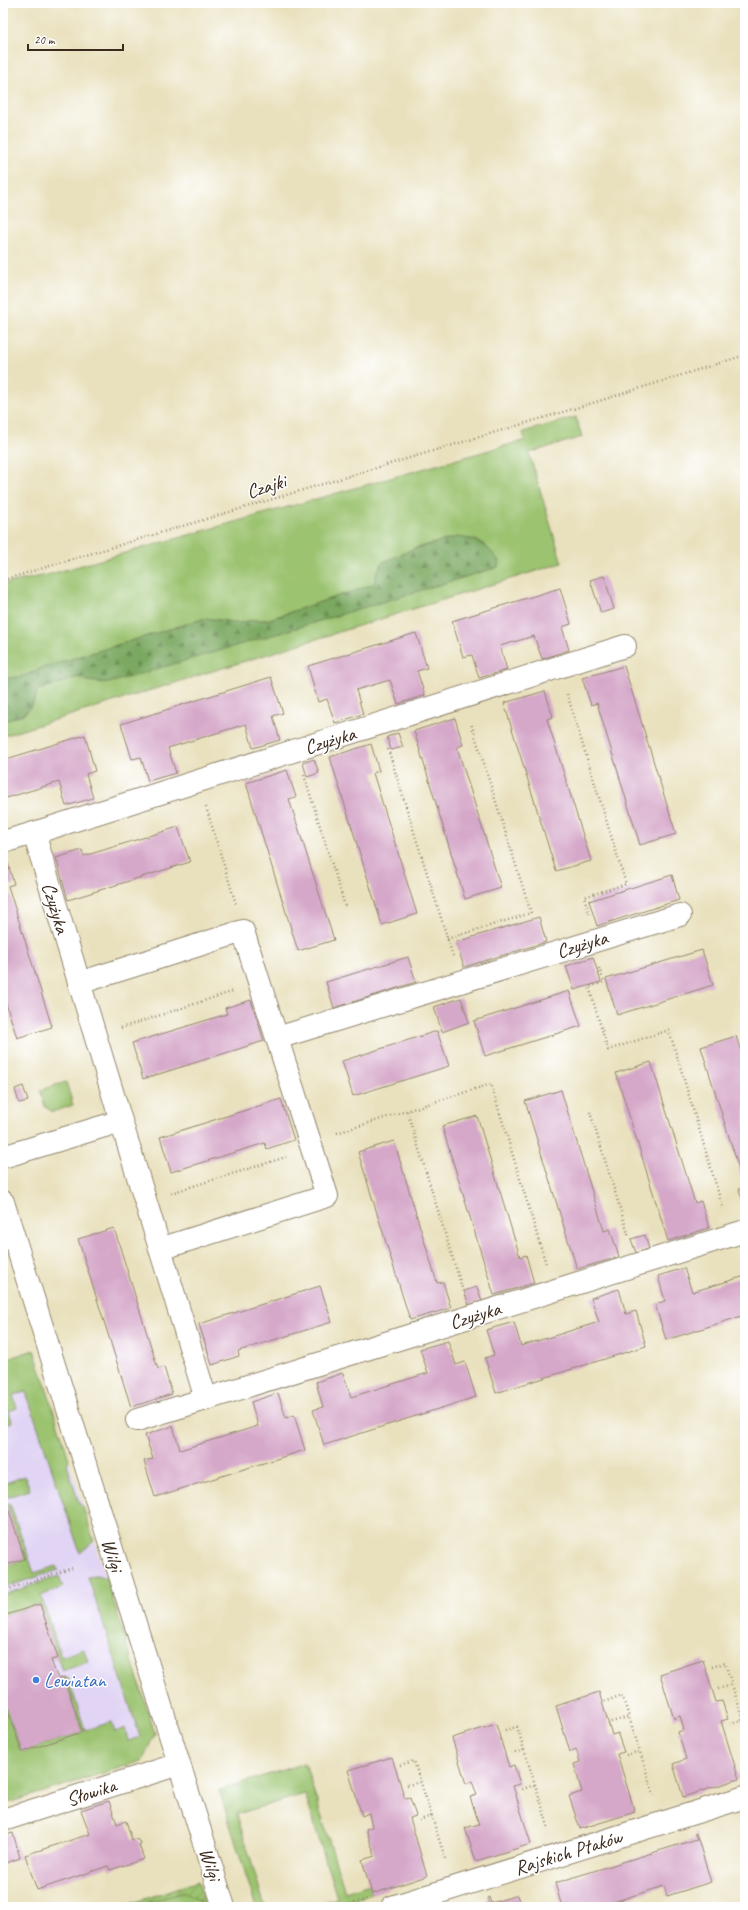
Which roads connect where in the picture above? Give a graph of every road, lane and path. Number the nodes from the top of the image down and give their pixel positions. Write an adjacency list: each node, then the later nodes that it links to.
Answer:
1 (745, 355): 2 (path, Czajki)
2 (3, 580)
3 (626, 646): 4 (street, Czyżyka)
4 (559, 667): 5 (street, Czyżyka); 14 (path)
5 (463, 698): 6 (street, Czyżyka); 15 (path)
6 (380, 724): 7 (street, Czyżyka); 15 (path)
7 (296, 750): 9 (street, Czyżyka); 12 (path)
8 (205, 802): 11 (path)
9 (34, 833): 10 (street, Czyżyka); 18 (street, Czyżyka)
10 (3, 842)
11 (235, 899)
12 (345, 906)
13 (680, 915): 21 (street, Czyżyka)
14 (590, 916)
15 (448, 939): 16 (path)
16 (453, 958)
17 (598, 964): 30 (path)
18 (79, 982): 19 (street); 20 (street, Czyżyka)
19 (260, 983): 20 (path); 21 (street)
20 (95, 1036): 24 (street, Czyżyka)
21 (277, 1038): 26 (street)
22 (407, 1111): 25 (path); 33 (path); 34 (path)
23 (590, 1112): 32 (path)
24 (121, 1121): 27 (street); 28 (street, Czyżyka)
25 (331, 1135)
26 (312, 1149): 28 (path); 31 (street)
27 (3, 1157)
28 (146, 1201): 31 (street, Czyżyka)
29 (3, 1202): 53 (street, Wilgi)
30 (738, 1233): 32 (street, Czyżyka)
31 (160, 1248): 35 (street, Czyżyka)
32 (637, 1265): 33 (street, Czyżyka)
33 (554, 1291): 34 (street, Czyżyka)
34 (471, 1316): 35 (street, Czyżyka)
35 (206, 1399): 36 (street, Czyżyka)
36 (137, 1420)
37 (72, 1568): 38 (path)
38 (3, 1591)
39 (712, 1667): 40 (path)
40 (732, 1685): 41 (path); 44 (path)
41 (718, 1689)
42 (604, 1702): 43 (path)
43 (629, 1717): 45 (path); 50 (path)
44 (743, 1720): 46 (path); 47 (path)
45 (610, 1722)
46 (730, 1724)
47 (745, 1725)
48 (505, 1730): 49 (path)
49 (524, 1750): 51 (path); 57 (path)
50 (640, 1752): 52 (path); 60 (path)
51 (511, 1753)
52 (626, 1755)
53 (179, 1764): 62 (street, Słowika); 66 (street, Wilgi)
54 (400, 1765): 55 (path)
55 (421, 1782): 56 (path); 61 (path)
56 (407, 1785)
57 (535, 1785): 58 (path); 64 (path)
58 (522, 1789)
59 (745, 1797): 67 (street, Rajskich Ptaków)
60 (655, 1801)
61 (432, 1816): 63 (path); 65 (path)
62 (3, 1820)
63 (419, 1820)
64 (551, 1834)
65 (447, 1866)
66 (224, 1907)
67 (392, 1907)

